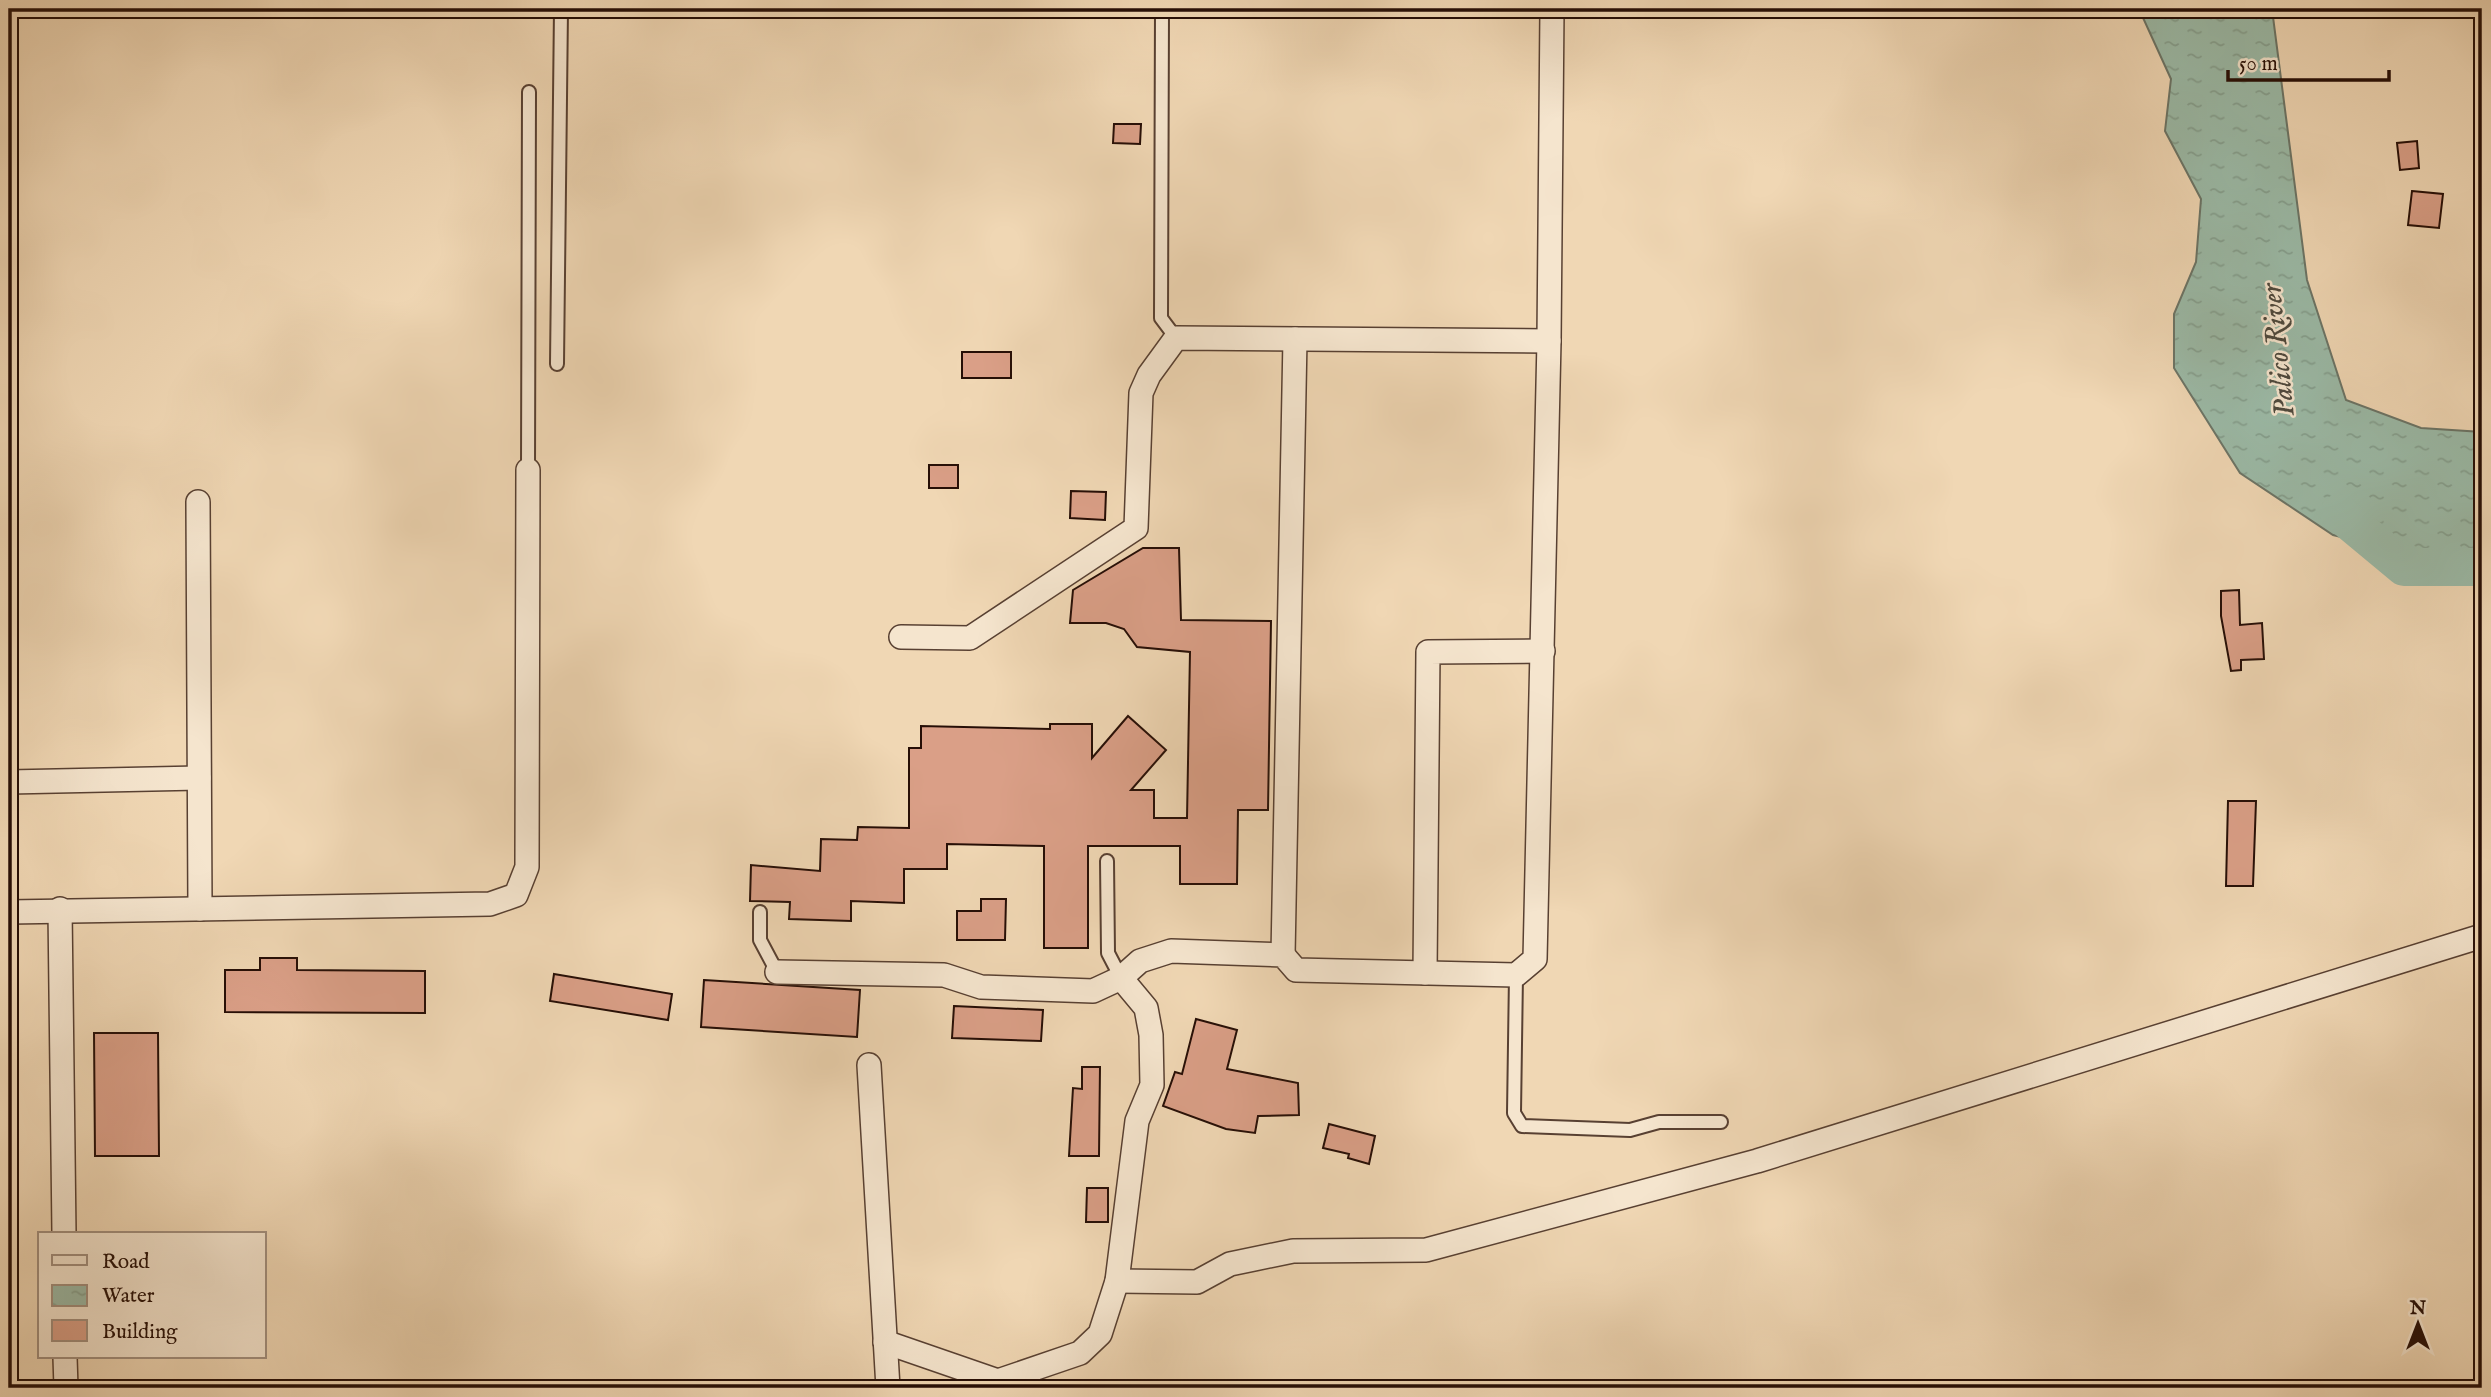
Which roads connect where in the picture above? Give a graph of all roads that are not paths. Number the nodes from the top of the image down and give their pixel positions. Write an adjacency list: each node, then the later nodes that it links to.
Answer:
1 (561, 9): 8 (lane)
2 (1161, 9): 5 (lane)
3 (1552, 9): 7 (street)
4 (529, 92): 9 (lane)
5 (1176, 338): 6 (street); 11 (street)
6 (1295, 339): 7 (street); 21 (street)
7 (1549, 341): 12 (street)
8 (557, 364)
9 (528, 470): 17 (street)
10 (198, 502): 13 (street)
11 (901, 637)
12 (1543, 651): 23 (street); 24 (street)
13 (199, 778): 14 (street); 17 (street)
14 (9, 782)
15 (1107, 861): 25 (lane)
16 (60, 909): 17 (street); 18 (street); 28 (street)
17 (200, 909)
18 (9, 912)
19 (760, 912): 22 (lane)
20 (2482, 936): 29 (street)
21 (1283, 955): 23 (street); 25 (street)
22 (777, 972): 25 (street)
23 (1425, 973): 24 (street)
24 (1516, 975): 27 (lane)
25 (1121, 978): 29 (street)
26 (869, 1065): 30 (street)
27 (1721, 1122)
28 (64, 1232)
29 (1117, 1281): 32 (street)
30 (885, 1342): 32 (street); 34 (street)
31 (65, 1358): 33 (street)
32 (993, 1385)
33 (66, 1388)
34 (888, 1388)

